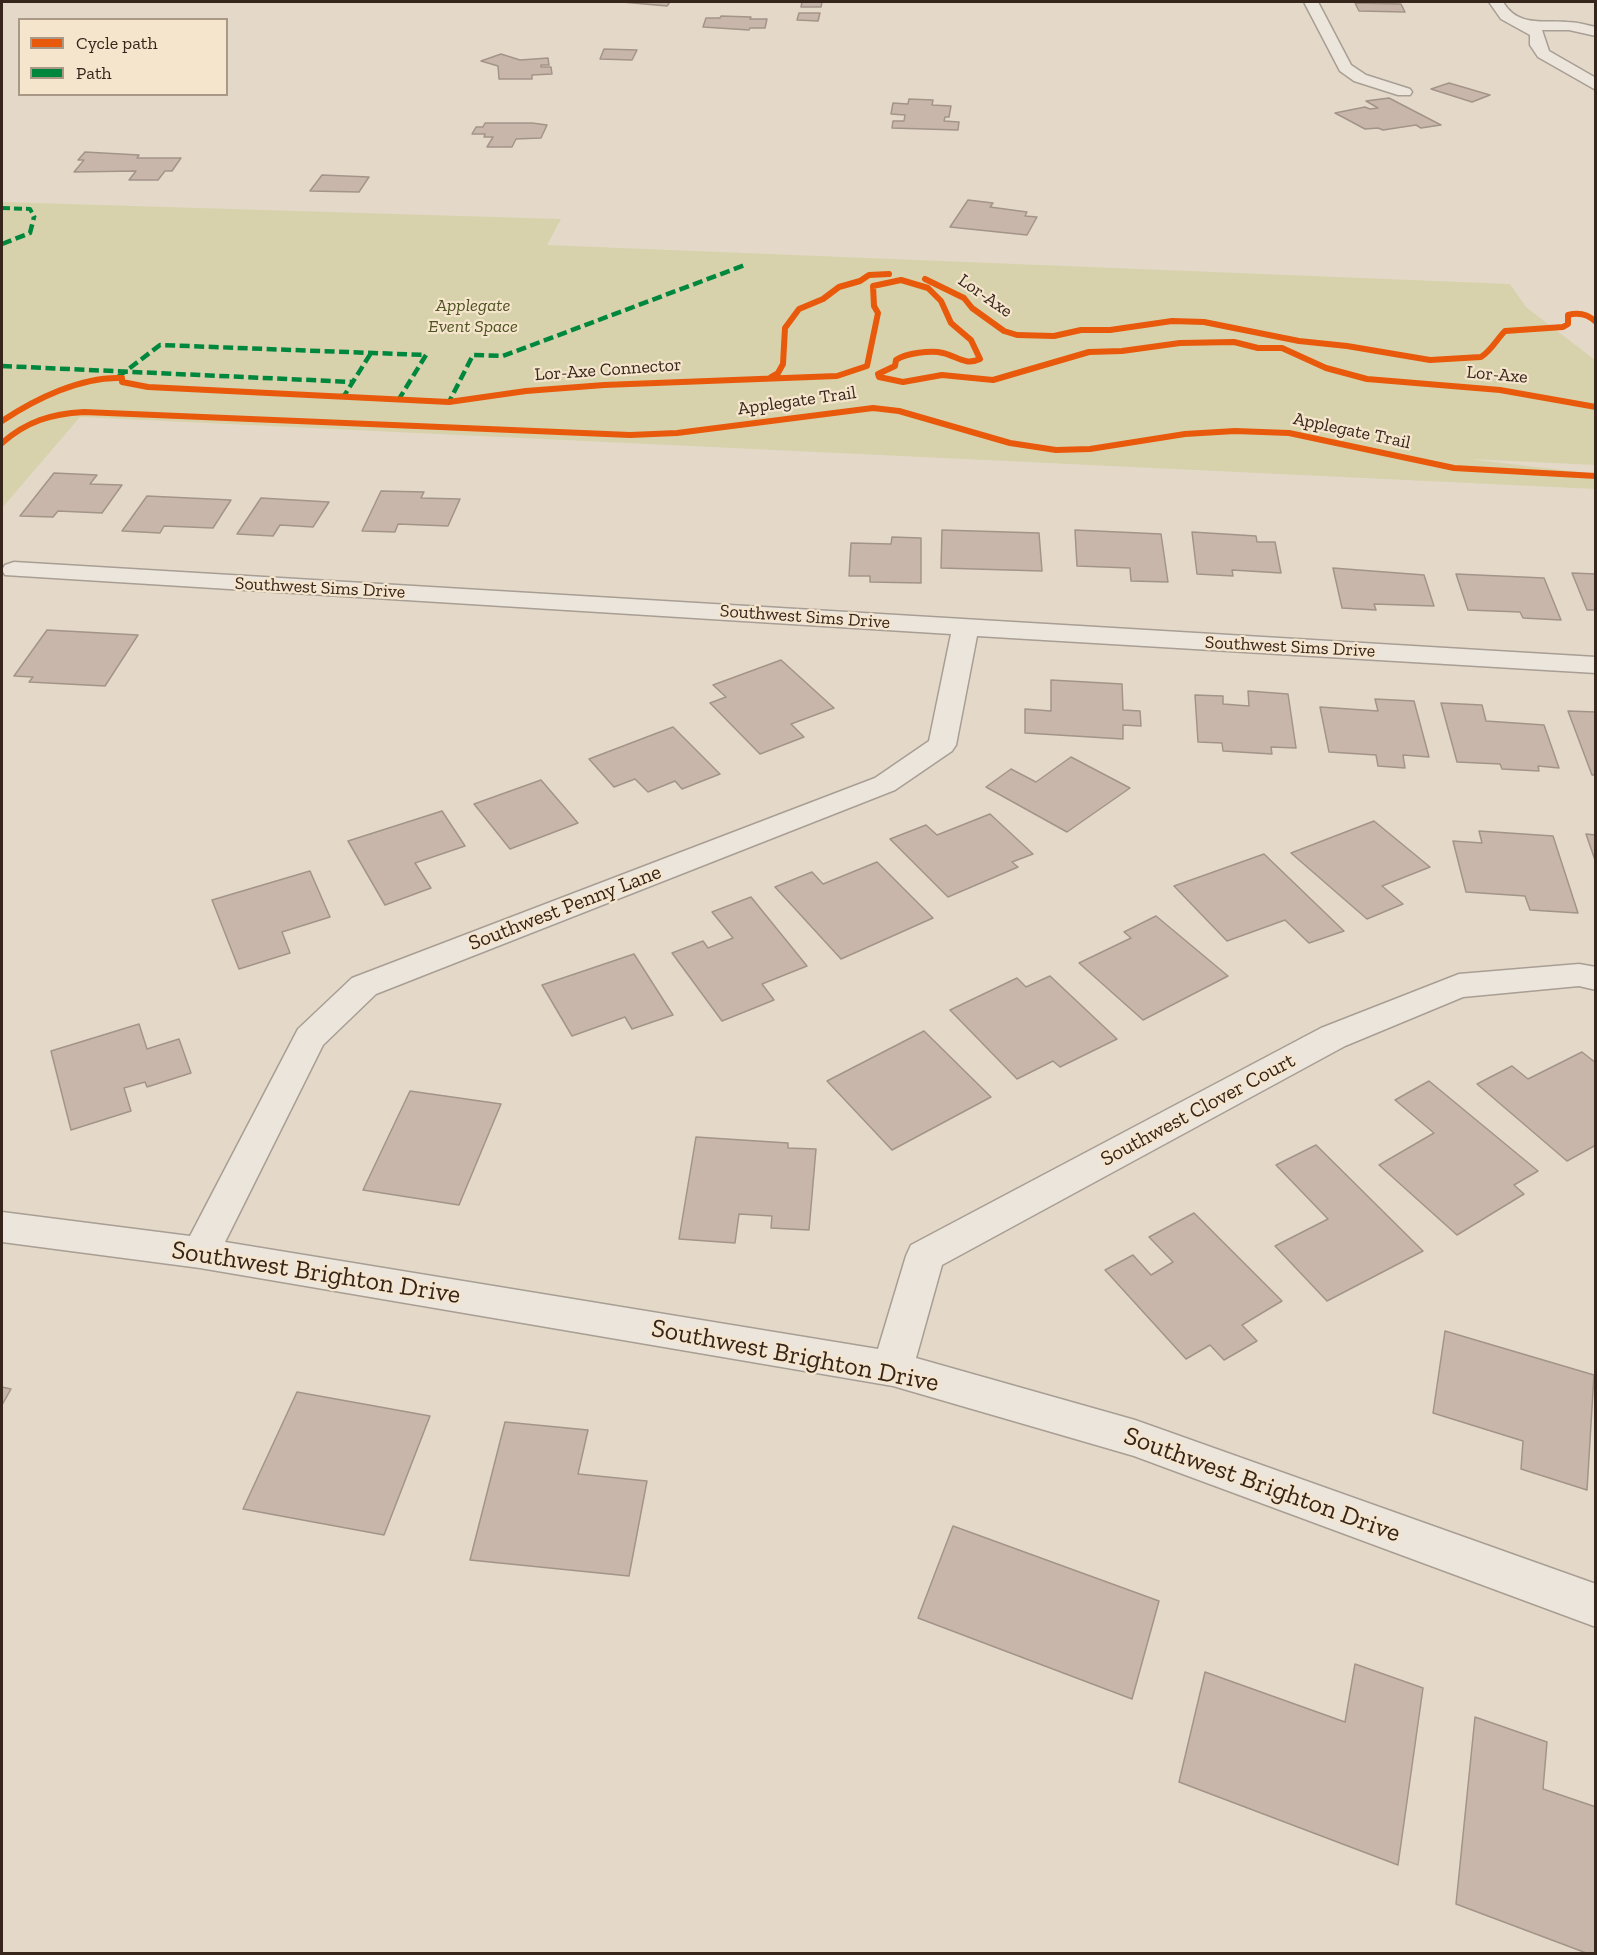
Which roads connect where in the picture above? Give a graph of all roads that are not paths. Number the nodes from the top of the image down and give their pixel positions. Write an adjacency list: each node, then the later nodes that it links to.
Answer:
1 (1311, 2): 7 (street)
2 (1496, 2): 4 (street)
3 (1582, 18): 4 (street); 5 (street)
4 (1528, 26): 6 (street)
5 (1596, 32)
6 (1596, 85)
7 (1404, 92)
8 (14, 570): 9 (street, Southwest Sims Drive)
9 (966, 627): 10 (street, Southwest Sims Drive); 13 (street, Southwest Penny Lane)
10 (1596, 665)
11 (1596, 979): 14 (street, Southwest Clover Court)
12 (2, 1227): 13 (street, Southwest Brighton Drive)
13 (200, 1253): 14 (street, Southwest Brighton Drive)
14 (893, 1370): 15 (street, Southwest Brighton Drive)
15 (1596, 1606)

